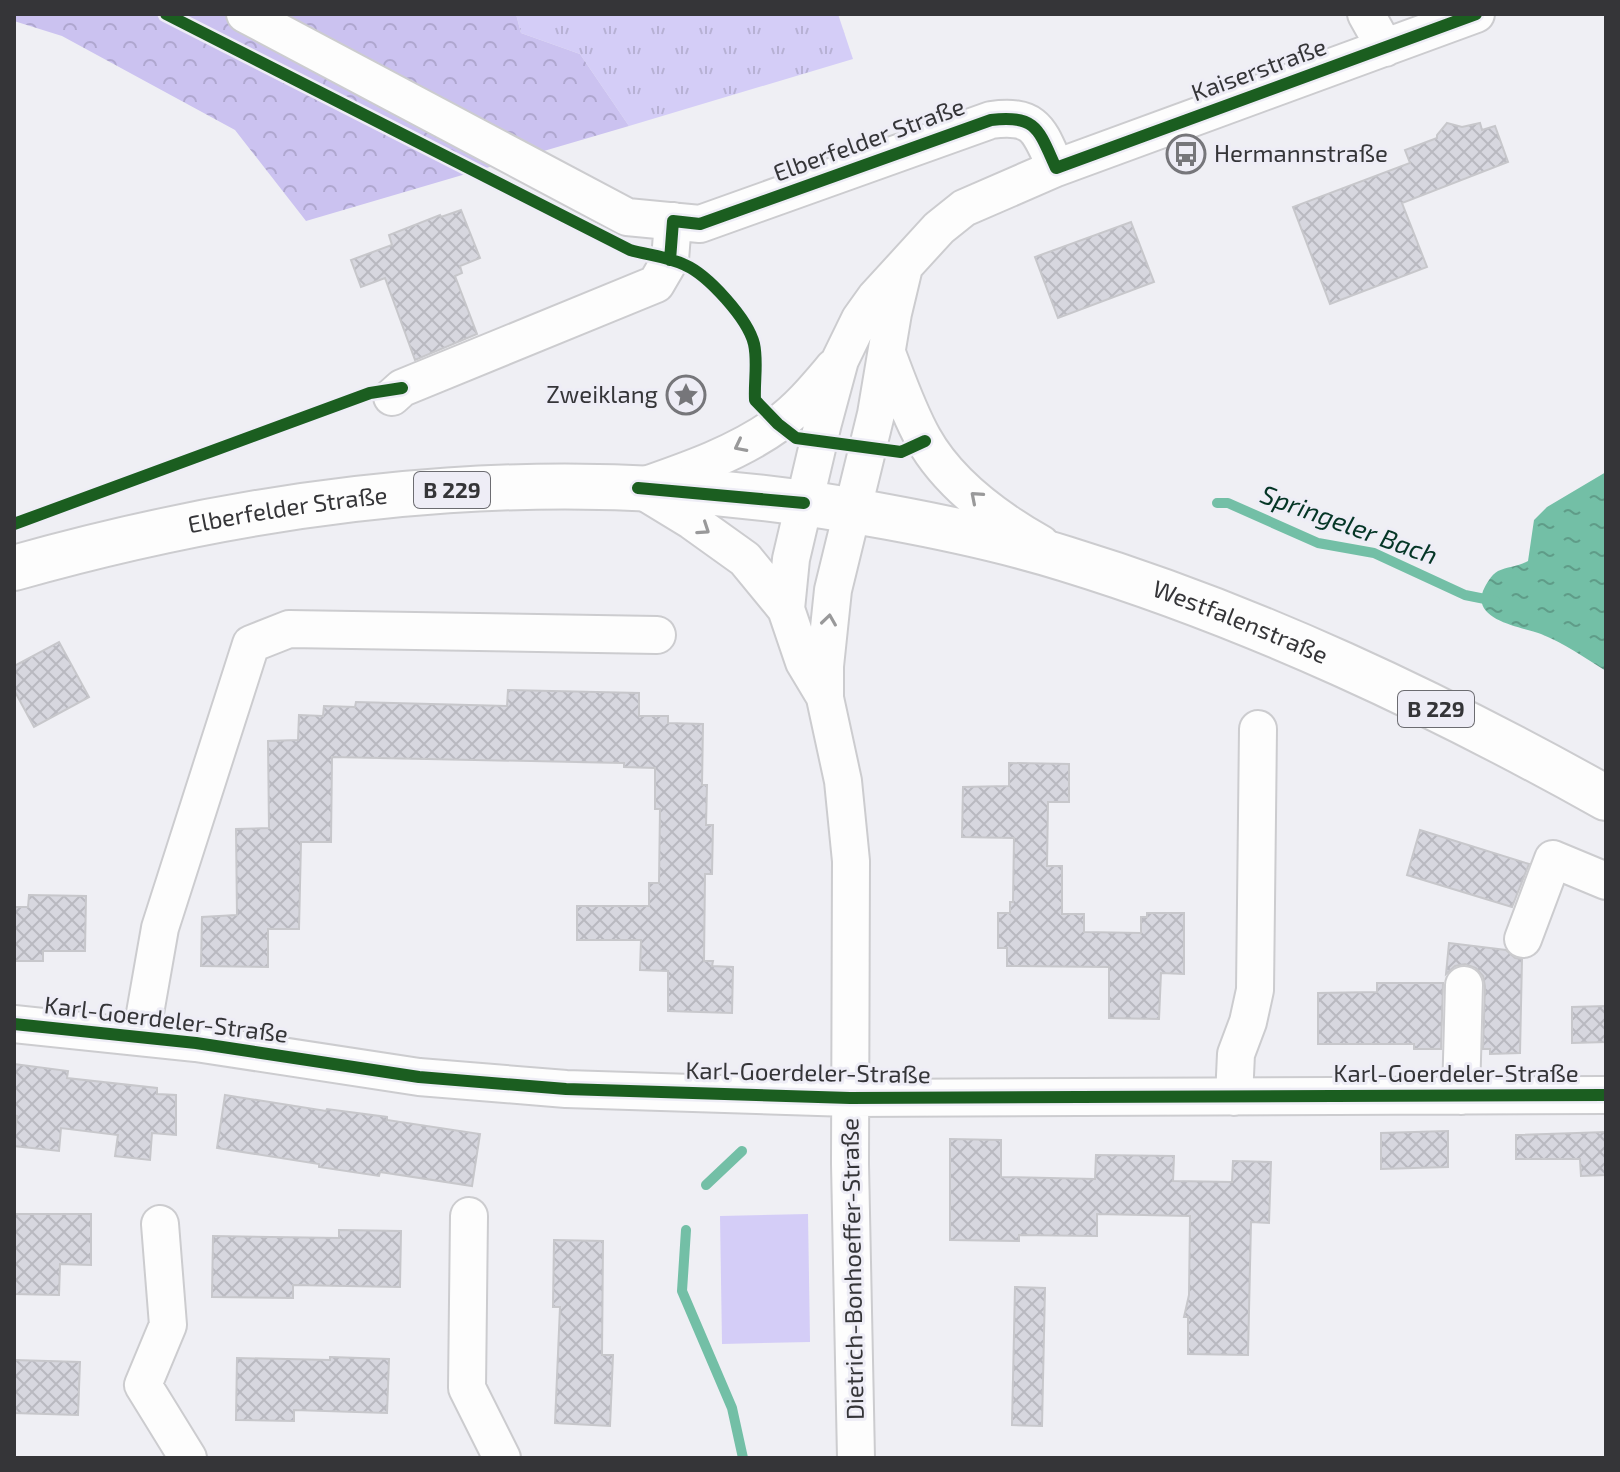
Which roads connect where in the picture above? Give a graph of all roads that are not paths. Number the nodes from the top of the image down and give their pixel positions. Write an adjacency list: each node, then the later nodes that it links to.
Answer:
1 (245, 14): 6 (street, Elberfelder Straße)
2 (1366, 14): 4 (street)
3 (1476, 14): 4 (street, Kaiserstraße)
4 (1385, 48): 5 (street, Kaiserstraße)
5 (1056, 168): 6 (street, Elberfelder Straße); 7 (street, Kaiserstraße)
6 (673, 221): 10 (street)
7 (904, 267): 8 (street, Kaiserstraße); 9 (street, Kaiserstraße)
8 (886, 351): 13 (street, Kaiserstraße); 14 (street, one-way to 8)
9 (840, 360): 11 (street, one-way to 11); 12 (street, Kaiserstraße)
10 (392, 397)
11 (638, 488): 12 (main road, Elberfelder Straße / B 229); 15 (main road, Elberfelder Straße / B 229); 16 (street, one-way to 16)
12 (804, 503): 13 (main road, Elberfelder Straße / B 229); 16 (street, Dietrich-Bonhoeffer-Straße)
13 (851, 510): 14 (main road, Westfalenstraße / B 229); 18 (street, Dietrich-Bonhoeffer-Straße, one-way to 13)
14 (1063, 557): 20 (main road, Westfalenstraße / B 229)
15 (14, 568)
16 (786, 609): 18 (street, Dietrich-Bonhoeffer-Straße)
17 (657, 635): 25 (street, Karl-Goerdeler-Straße)
18 (825, 698): 29 (street, Dietrich-Bonhoeffer-Straße)
19 (1258, 729): 28 (street)
20 (1606, 798)
21 (1606, 881): 22 (street)
22 (1523, 939)
23 (1464, 985): 27 (street)
24 (14, 1024): 25 (street, Karl-Goerdeler-Straße)
25 (141, 1036): 29 (street, Karl-Goerdeler-Straße)
26 (1606, 1095): 27 (street, Karl-Goerdeler-Straße)
27 (1461, 1096): 28 (street, Karl-Goerdeler-Straße)
28 (1234, 1097): 29 (street, Karl-Goerdeler-Straße)
29 (850, 1098): 34 (street, Dietrich-Bonhoeffer-Straße)
30 (469, 1216): 33 (street)
31 (160, 1224): 32 (street)
32 (188, 1458)
33 (502, 1458)
34 (856, 1458)

